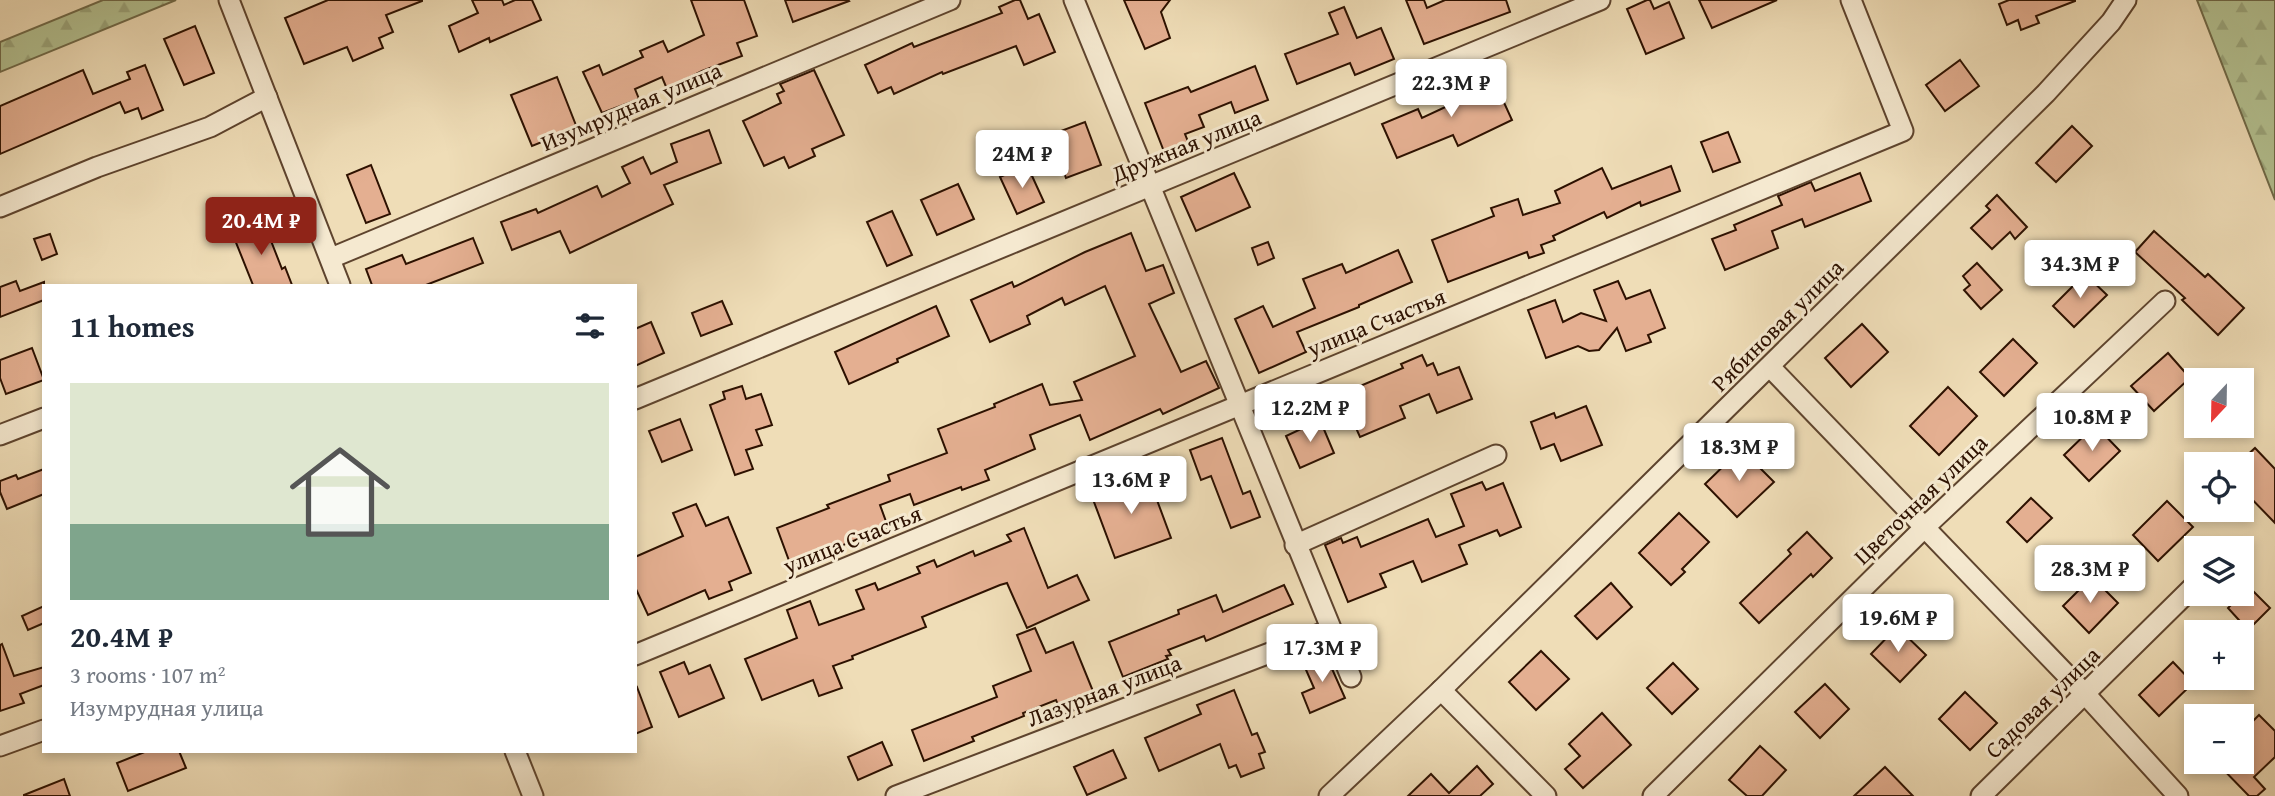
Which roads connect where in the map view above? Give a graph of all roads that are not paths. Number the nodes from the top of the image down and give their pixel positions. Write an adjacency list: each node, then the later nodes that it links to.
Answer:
1 (229, 0): 7 (street)
2 (950, 0): 10 (street, Изумрудная улица)
3 (1074, 0): 8 (street)
4 (1600, 0): 8 (street, Дружная улица)
5 (1851, 0): 15 (street, улица Счастья)
6 (2126, 0): 13 (street, Рябиновая улица)
7 (267, 97): 9 (street); 10 (street)
8 (1150, 186): 14 (street, Дружная улица); 15 (street)
9 (0, 207)
10 (331, 258): 11 (street)
11 (340, 284)
12 (2165, 301): 19 (street, Цветочная улица)
13 (1770, 367): 19 (street); 25 (street, Рябиновая улица)
14 (637, 398)
15 (1239, 405): 20 (street); 23 (street, улица Счастья)
16 (42, 419): 17 (street)
17 (0, 435)
18 (1496, 455): 20 (street)
19 (1924, 527): 26 (street); 34 (street, Цветочная улица)
20 (1295, 545): 22 (street)
21 (2184, 596): 26 (street, Садовая улица)
22 (1330, 630): 24 (street); 31 (street, Лазурная улица)
23 (637, 654)
24 (1351, 677)
25 (1440, 690): 32 (street, Рябиновая улица); 33 (street)
26 (2086, 695): 35 (street, Садовая улица); 36 (street)
27 (42, 731): 28 (street)
28 (0, 746)
29 (516, 753): 30 (street)
30 (533, 796)
31 (896, 796)
32 (1329, 796)
33 (1546, 796)
34 (1653, 796)
35 (1981, 796)
36 (2178, 796)

